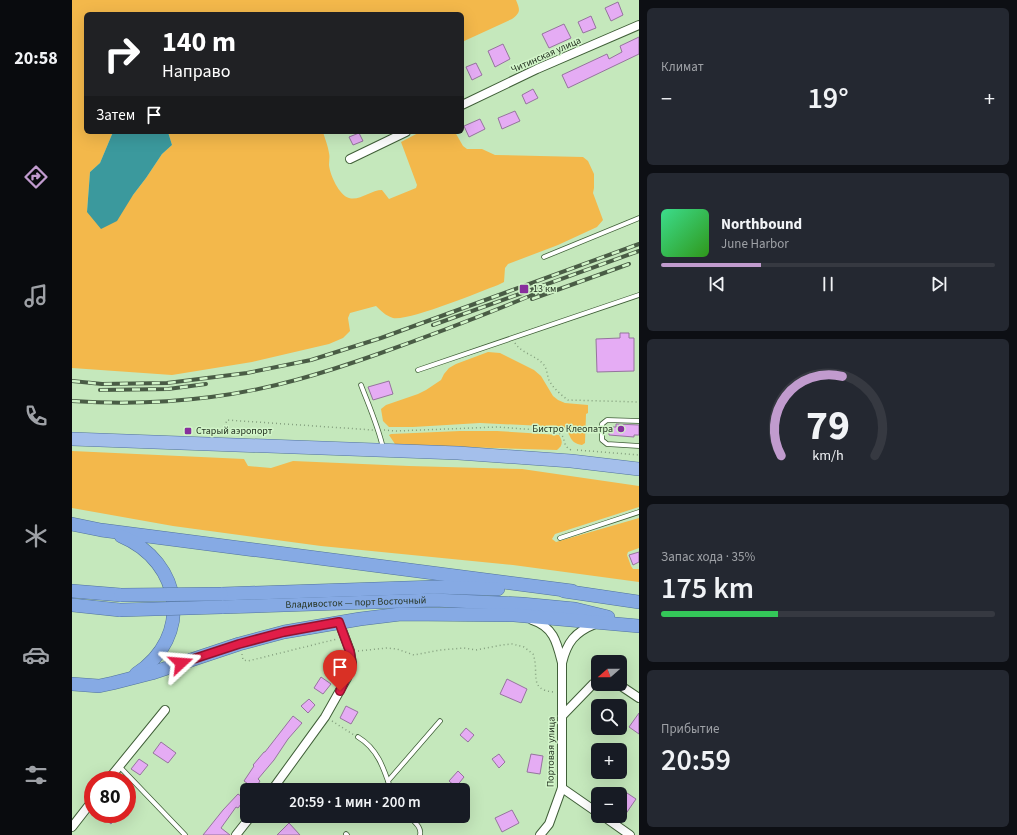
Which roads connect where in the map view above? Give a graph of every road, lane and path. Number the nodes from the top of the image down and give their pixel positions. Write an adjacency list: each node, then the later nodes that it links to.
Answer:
1 (639, 25): 2 (street, Читинская улица)
2 (464, 104)
3 (402, 134): 4 (street)
4 (350, 159)
5 (639, 218): 6 (lane)
6 (544, 257)
7 (639, 295): 8 (lane)
8 (512, 338): 9 (lane); 11 (path)
9 (418, 370)
10 (361, 385): 13 (lane)
11 (639, 402)
12 (639, 421): 16 (lane)
13 (379, 430): 15 (path); 17 (lane); 18 (path)
14 (72, 439): 15 (main road)
15 (217, 445): 17 (main road)
16 (639, 446)
17 (383, 450): 19 (main road)
18 (639, 455)
19 (639, 469)
20 (639, 512): 23 (lane)
21 (72, 524): 22 (highway)
22 (101, 530): 25 (highway); 37 (highway)
23 (560, 538)
24 (72, 591): 26 (highway, Владивосток — порт Восточный, bridge)
25 (572, 591): 26 (highway, Владивосток — порт Восточный); 27 (highway, Владивосток — порт Восточный)
26 (221, 601): 28 (highway, Владивосток — порт Восточный, bridge); 32 (highway, Владивосток — порт Восточный)
27 (639, 602)
28 (72, 605)
29 (514, 615): 30 (highway); 31 (highway); 36 (street)
30 (339, 622): 34 (highway); 35 (street)
31 (599, 623): 32 (highway); 36 (street)
32 (639, 625)
33 (339, 639): 34 (path)
34 (239, 644): 37 (highway)
35 (350, 652): 41 (path); 45 (street)
36 (562, 663): 41 (street, Портовая улица)
37 (113, 683): 38 (highway)
38 (72, 684)
39 (591, 686): 44 (street)
40 (627, 690): 42 (street)
41 (562, 693): 44 (street, Портовая улица)
42 (639, 698)
43 (165, 710): 48 (street)
44 (562, 716): 52 (street, Портовая улица)
45 (325, 717): 47 (path); 51 (street)
46 (440, 721): 50 (lane)
47 (358, 737): 50 (lane)
48 (119, 766): 49 (street); 59 (lane)
49 (115, 771)
50 (388, 781)
51 (277, 783)
52 (562, 788): 53 (street); 62 (street, Портовая улица)
53 (591, 808)
54 (84, 812): 58 (street)
55 (245, 823): 60 (street)
56 (415, 823): 61 (lane)
57 (613, 823): 63 (street)
58 (72, 827)
59 (185, 835)
60 (236, 835)
61 (420, 835)
62 (540, 835)
63 (630, 835)

